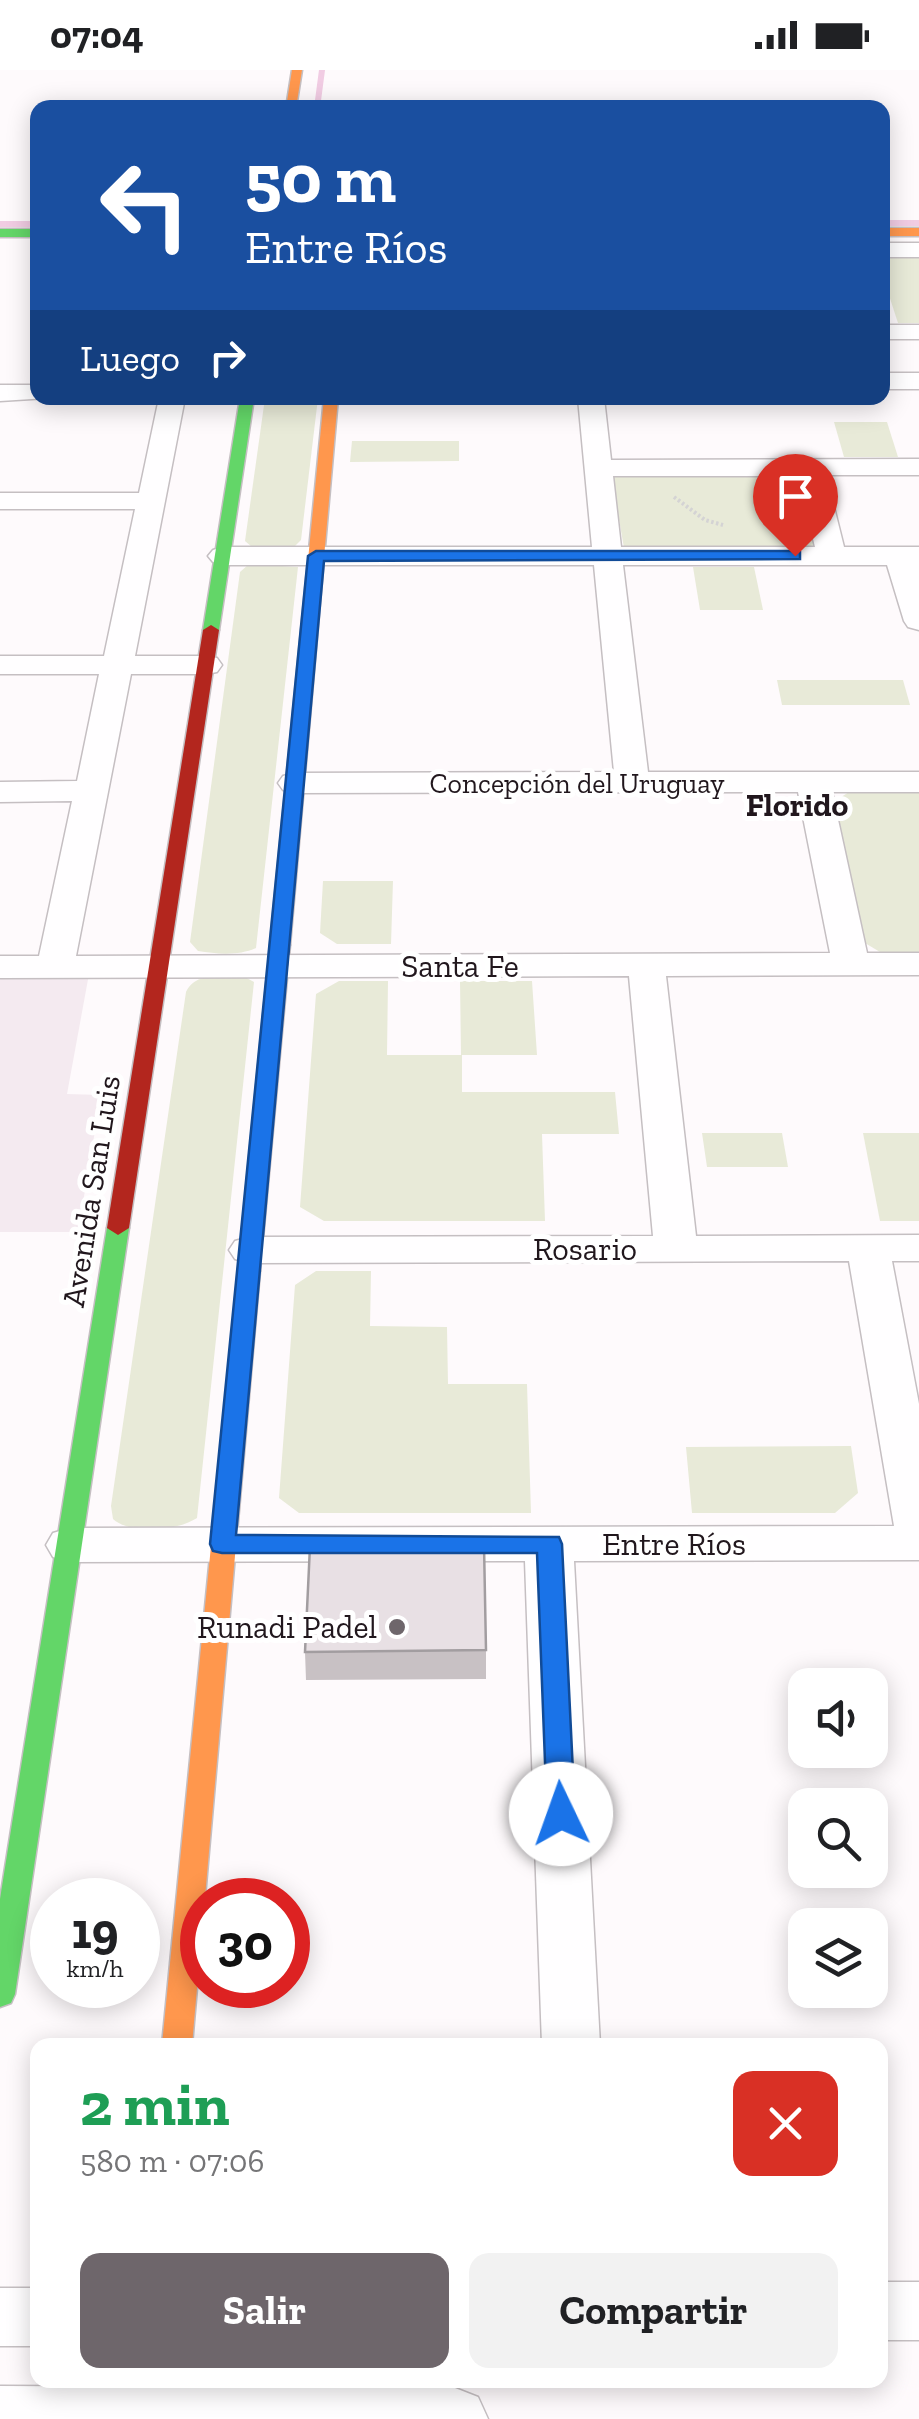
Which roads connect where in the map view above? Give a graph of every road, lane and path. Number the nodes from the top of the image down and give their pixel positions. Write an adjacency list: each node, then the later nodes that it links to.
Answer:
1 (297, 70): 2 (main road)
2 (293, 100)
3 (890, 232): 4 (main road)
4 (919, 232)
5 (0, 233): 6 (main road)
6 (30, 233)
7 (890, 250): 8 (street)
8 (919, 250)
9 (890, 332): 10 (street)
10 (919, 332)
11 (919, 380): 12 (street)
12 (890, 381)
13 (0, 393): 14 (street)
14 (30, 393)
15 (171, 405): 24 (street)
16 (246, 405): 26 (main road, Avenida San Luis)
17 (331, 405): 27 (main road)
18 (591, 405): 20 (street)
19 (919, 467): 21 (street)
20 (598, 468): 21 (street); 28 (street)
21 (810, 468): 29 (street)
22 (674, 497): 25 (path)
23 (0, 501): 24 (street)
24 (151, 501): 34 (street)
25 (734, 528)
26 (222, 556): 27 (street); 33 (main road, Avenida San Luis)
27 (316, 556): 28 (street); 39 (main road)
28 (608, 556): 29 (street); 36 (street)
29 (832, 556): 30 (street)
30 (909, 556): 31 (street)
31 (919, 621)
32 (0, 665): 34 (street)
33 (204, 677): 34 (street); 45 (main road, Avenida San Luis)
34 (114, 678): 35 (street); 41 (street)
35 (0, 690)
36 (632, 782): 37 (street, Concepción del Uruguay); 39 (street, Concepción del Uruguay)
37 (813, 782): 38 (street, Concepción del Uruguay); 42 (street)
38 (919, 782)
39 (294, 783): 46 (main road)
40 (0, 792): 41 (street)
41 (91, 792): 48 (street)
42 (850, 964): 43 (street, Santa Fe); 44 (street, Santa Fe)
43 (919, 964)
44 (646, 965): 46 (street, Santa Fe); 49 (street)
45 (159, 966): 46 (street, Santa Fe); 48 (street, Santa Fe); 57 (main road, Avenida San Luis)
46 (277, 966): 52 (main road)
47 (0, 967): 48 (street, Santa Fe)
48 (54, 967)
49 (676, 1248): 50 (street, Rosario); 52 (street, Rosario)
50 (868, 1248): 51 (street, Rosario); 53 (street)
51 (919, 1248)
52 (250, 1250): 55 (main road)
53 (919, 1530)
54 (919, 1543): 56 (street, Entre Ríos)
55 (222, 1544): 56 (street, Entre Ríos); 57 (street, Entre Ríos); 59 (main road)
56 (550, 1544): 60 (street)
57 (70, 1545): 58 (main road, Avenida San Luis)
58 (1, 1986)
59 (179, 2038)
60 (571, 2038)
61 (919, 2311): 62 (street)
62 (888, 2312)
63 (30, 2317): 64 (street)
64 (0, 2318)
65 (153, 2388): 67 (street)
66 (0, 2417): 67 (street)
67 (153, 2418): 68 (street)
68 (455, 2419)

